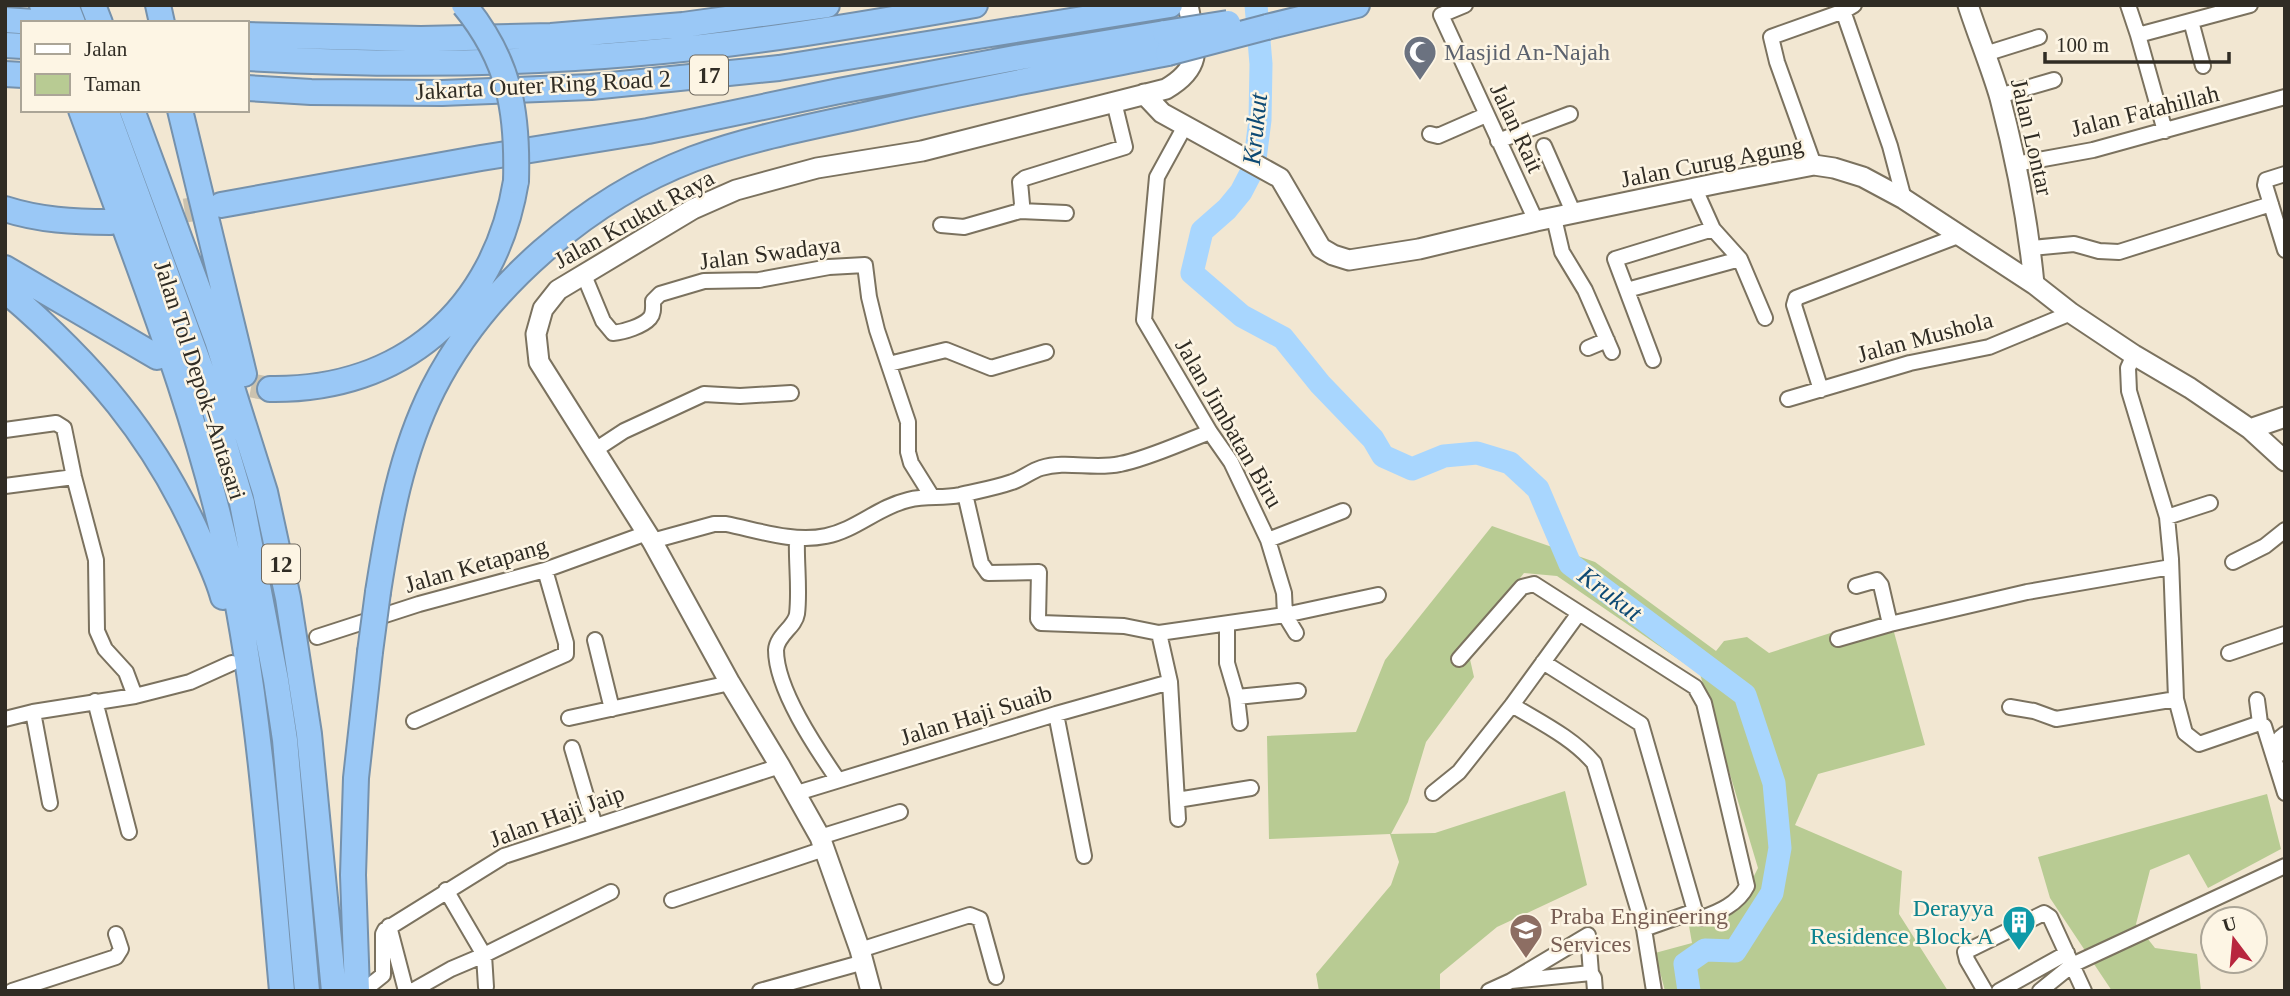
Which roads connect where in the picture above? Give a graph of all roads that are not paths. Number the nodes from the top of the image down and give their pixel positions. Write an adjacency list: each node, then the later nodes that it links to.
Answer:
1 (464, 5): 72 (highway, bridge)
2 (711, 5): 3 (highway)
3 (744, 5)
4 (827, 5): 18 (highway)
5 (975, 5): 22 (highway, Jakarta Outer Ring Road 2 / 17)
6 (1188, 5): 26 (street, Jalan Krukut Raya)
7 (1343, 5): 16 (highway)
8 (1357, 5): 16 (highway)
9 (1465, 5): 35 (street, Jalan Rait)
10 (1968, 5): 21 (street, Jalan Lontar)
11 (2128, 5): 17 (street)
12 (2250, 5): 15 (street)
13 (1168, 6): 25 (highway, Jakarta Outer Ring Road 2 / 17)
14 (1846, 7): 42 (street); 45 (street)
15 (2191, 21): 17 (street); 23 (street)
16 (1265, 22): 20 (highway, bridge)
17 (2138, 35): 37 (street)
18 (248, 36)
19 (2039, 37): 21 (street)
20 (1166, 43): 47 (highway); 164 (highway, bridge)
21 (1985, 54): 27 (street, Jalan Lontar)
22 (248, 58)
23 (2203, 66)
24 (2054, 80): 27 (street)
25 (248, 88)
26 (1144, 94): 29 (street, Jalan Krukut Raya); 36 (street, Jalan Curug Agung)
27 (1999, 96): 41 (street, Jalan Lontar)
28 (2285, 97): 37 (street, Jalan Fatahillah)
29 (1114, 102): 49 (street); 60 (street, Jalan Krukut Raya)
30 (82, 112): 120 (highway)
31 (107, 112): 167 (highway, Jalan Tol Depok–Antasari / 12)
32 (133, 112): 84 (highway, Jalan Tol Depok–Antasari / 12)
33 (180, 112): 84 (highway)
34 (1570, 114): 39 (street)
35 (1486, 115): 38 (street); 39 (street, Jalan Rait)
36 (1185, 127): 51 (street, Jalan Curug Agung); 79 (street, Jalan Jimbatan Biru)
37 (2165, 131): 41 (street, Jalan Fatahillah)
38 (1430, 134)
39 (1498, 141): 51 (street, Jalan Rait)
40 (1544, 146): 51 (street)
41 (2016, 164): 56 (street, Jalan Lontar)
42 (1814, 166): 44 (street, Jalan Curug Agung); 45 (street, Jalan Curug Agung)
43 (2285, 174): 46 (street)
44 (1695, 189): 51 (street, Jalan Curug Agung); 54 (street)
45 (1905, 199): 55 (street, Jalan Curug Agung)
46 (2271, 204): 56 (street); 57 (street)
47 (221, 205)
48 (5, 208): 52 (highway)
49 (1020, 211): 50 (street); 53 (street)
50 (1066, 214)
51 (1554, 218): 66 (street)
52 (110, 222)
53 (940, 225)
54 (1713, 229): 58 (street); 63 (street)
55 (1958, 236): 61 (street, Jalan Curug Agung); 73 (street)
56 (2031, 248): 61 (street, Jalan Lontar)
57 (2285, 250)
58 (1740, 259): 63 (street); 65 (street)
59 (5, 268): 69 (highway)
60 (583, 273): 71 (street, Jalan Swadaya); 80 (street, Jalan Krukut Raya)
61 (2034, 284): 64 (street, Jalan Curug Agung)
62 (5, 290): 120 (highway)
63 (1626, 290): 70 (street)
64 (2071, 313): 68 (street, Jalan Curug Agung); 73 (street, Jalan Mushola)
65 (1765, 318)
66 (1588, 348)
67 (1046, 352): 71 (street)
68 (2134, 355): 77 (street, Jalan Curug Agung); 89 (street)
69 (157, 357)
70 (1653, 360)
71 (889, 364): 86 (street, Jalan Swadaya)
72 (270, 389)
73 (1821, 390): 75 (street, Jalan Mushola)
74 (791, 393): 80 (street)
75 (1788, 399)
76 (2285, 417): 77 (street)
77 (2250, 429): 81 (street, Jalan Curug Agung)
78 (5, 430): 82 (street)
79 (1210, 432): 85 (street, Jalan Ketapang); 93 (street, Jalan Jimbatan Biru)
80 (598, 448): 91 (street, Jalan Krukut Raya)
81 (2285, 461)
82 (74, 477): 83 (street); 116 (street)
83 (5, 486)
84 (265, 492): 168 (highway, Jalan Tol Depok–Antasari / 12)
85 (965, 494): 86 (street, Jalan Ketapang); 103 (street)
86 (931, 495): 92 (street, Jalan Ketapang)
87 (2210, 503): 89 (street)
88 (1343, 511): 93 (street)
89 (2167, 517): 95 (street)
90 (2285, 530): 94 (street)
91 (653, 538): 92 (street, Jalan Ketapang); 96 (street, Jalan Ketapang); 114 (street, Jalan Krukut Raya)
92 (797, 538): 136 (street)
93 (1268, 541): 100 (street, Jalan Jimbatan Biru)
94 (2233, 562)
95 (2171, 566): 102 (street); 118 (street)
96 (545, 570): 106 (street, Jalan Ketapang); 129 (street)
97 (1856, 586): 102 (street)
98 (1378, 595): 100 (street)
99 (1579, 613): 110 (street); 111 (street); 153 (street)
100 (1285, 615): 101 (street); 104 (street)
101 (1227, 624): 103 (street); 117 (street)
102 (1890, 624): 107 (street)
103 (1159, 633): 113 (street)
104 (1296, 633)
105 (2285, 634): 109 (street)
106 (317, 637)
107 (1838, 639)
108 (595, 640): 124 (street)
109 (2229, 653)
110 (1459, 659)
111 (1544, 662): 122 (street); 153 (street)
112 (232, 663): 116 (street)
113 (1170, 682): 126 (street, Jalan Haji Suaib); 141 (street)
114 (730, 683): 124 (street); 135 (street, Jalan Krukut Raya)
115 (1298, 691): 117 (street)
116 (135, 696): 119 (street)
117 (1237, 697): 130 (street)
118 (2176, 699): 123 (street); 131 (street)
119 (95, 701): 125 (street); 146 (street)
120 (253, 701): 166 (highway)
121 (2257, 701): 131 (street)
122 (1512, 705): 139 (street); 155 (street)
123 (2010, 707)
124 (612, 709): 127 (street)
125 (33, 712): 128 (street); 142 (street)
126 (1056, 714): 136 (street, Jalan Haji Suaib); 148 (street)
127 (569, 718)
128 (5, 719)
129 (414, 721)
130 (1240, 723)
131 (2260, 723): 140 (street)
132 (2285, 734): 134 (street)
133 (572, 748): 145 (street)
134 (2285, 754)
135 (780, 765): 138 (street, Jalan Krukut Raya); 145 (street, Jalan Haji Jaip)
136 (833, 782): 138 (street, Jalan Haji Suaib)
137 (1251, 788): 141 (street)
138 (797, 793): 147 (street, Jalan Krukut Raya)
139 (1433, 793)
140 (2285, 793)
141 (1177, 800): 144 (street)
142 (50, 803)
143 (900, 812): 147 (street)
144 (1178, 819)
145 (595, 826): 150 (street, Jalan Haji Jaip)
146 (129, 832)
147 (827, 840): 152 (street); 158 (street, Jalan Krukut Raya)
148 (1084, 856)
149 (2285, 866): 159 (street)
150 (446, 890): 154 (street, Jalan Haji Jaip); 157 (street)
151 (611, 892): 157 (street)
152 (672, 900)
153 (1695, 911): 155 (street)
154 (389, 926): 164 (street); 169 (street)
155 (1644, 929): 175 (street)
156 (116, 934): 165 (street)
157 (484, 955): 163 (street); 170 (street)
158 (862, 956): 161 (street); 171 (street); 172 (street, Jalan Krukut Raya)
159 (2069, 959): 176 (street); 177 (street); 178 (street); 179 (street)
160 (1591, 972): 162 (street); 162 (street); 174 (street)
161 (996, 976)
162 (1511, 981): 173 (street)
163 (486, 987)
164 (362, 989)
165 (12, 991)
166 (282, 991)
167 (307, 991)
168 (334, 991)
169 (406, 991)
170 (412, 991)
171 (760, 991)
172 (871, 991)
173 (1489, 991)
174 (1595, 991)
175 (1654, 991)
176 (1985, 991)
177 (1999, 991)
178 (2040, 991)
179 (2084, 991)

